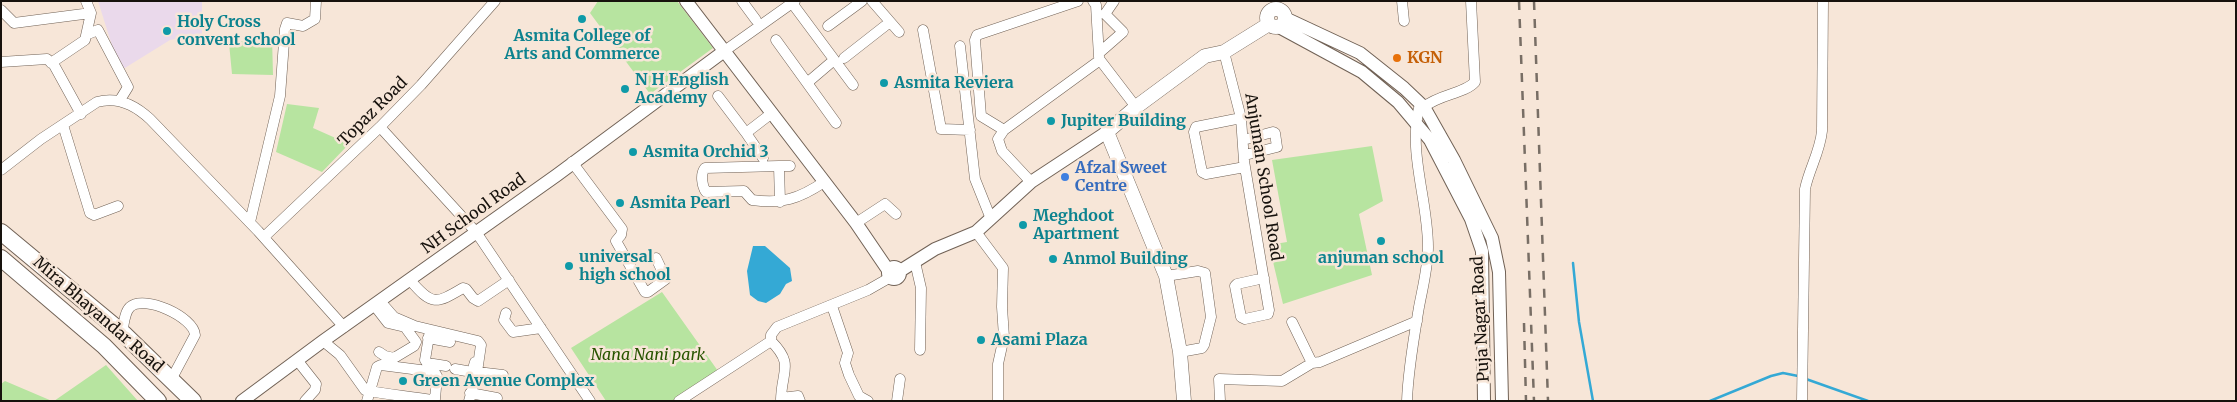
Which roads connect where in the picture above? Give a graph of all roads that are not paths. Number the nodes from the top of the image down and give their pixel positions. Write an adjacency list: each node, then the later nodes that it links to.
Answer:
1 (86, 1): 16 (street)
2 (316, 1): 62 (street)
3 (495, 1): 45 (street, Topaz Road)
4 (686, 1): 27 (street)
5 (742, 1): 18 (street)
6 (862, 1): 21 (street)
7 (872, 1): 19 (street)
8 (1078, 1): 47 (street)
9 (1093, 1): 29 (street)
10 (1114, 1): 29 (street)
11 (1402, 1): 20 (street)
12 (1471, 1): 37 (street)
13 (1823, 1): 106 (street)
14 (794, 2): 27 (street); 30 (street)
15 (1, 10): 16 (street)
16 (90, 12): 24 (street)
17 (1275, 13): 28 (main road); 37 (street, Puja Nagar Road); 42 (street, Puja Nagar Road)
18 (756, 20)
19 (890, 22): 23 (street); 30 (street)
20 (1404, 22)
21 (828, 26)
22 (924, 30): 46 (street)
23 (899, 32)
24 (88, 34): 32 (street); 36 (street)
25 (776, 40): 33 (street)
26 (960, 46): 46 (street)
27 (723, 52): 39 (street); 53 (street, NH School Road)
28 (1224, 52): 38 (main road); 41 (street, Anjuman School Road)
29 (1099, 57): 38 (street); 47 (street)
30 (839, 59): 33 (street); 34 (street)
31 (1, 62): 32 (street)
32 (52, 63): 40 (street)
33 (807, 83): 43 (street)
34 (853, 85)
35 (718, 96): 49 (street)
36 (120, 100): 40 (street); 62 (street)
37 (1422, 106): 42 (street); 74 (street, Puja Nagar Road)
38 (1136, 107): 48 (main road)
39 (772, 113): 49 (street); 56 (street)
40 (80, 114): 44 (street)
41 (1241, 118): 50 (street, Anjuman School Road); 54 (street)
42 (1415, 120): 73 (street, Puja Nagar Road); 83 (street)
43 (836, 123)
44 (63, 125): 55 (street); 59 (street)
45 (380, 127): 65 (street); 68 (street, Topaz Road)
46 (970, 130): 61 (street)
47 (1004, 130): 57 (street)
48 (1107, 132): 57 (street); 76 (main road)
49 (746, 133): 52 (street)
50 (1243, 140): 51 (street, Anjuman School Road); 51 (street)
51 (1245, 155): 54 (street, Anjuman School Road)
52 (763, 158)
53 (572, 162): 65 (street, NH School Road); 70 (street)
54 (1245, 167): 77 (street, Anjuman School Road)
55 (1, 170)
56 (824, 182): 58 (street); 63 (street)
57 (1031, 182): 61 (street)
58 (780, 202): 58 (street)
59 (118, 206)
60 (896, 214): 63 (street)
61 (991, 219): 66 (street)
62 (250, 222): 68 (street)
63 (856, 223): 75 (street)
64 (1, 232): 87 (main road, Mira Bhayandar Road)
65 (476, 232): 78 (street, NH School Road); 79 (street)
66 (976, 232): 71 (street); 118 (street)
67 (1, 238): 99 (main road)
68 (264, 238): 85 (street)
69 (1, 258): 99 (main road)
70 (656, 258)
71 (915, 262): 75 (street); 92 (street)
72 (1, 265): 107 (main road, Mira Bhayandar Road)
73 (1482, 265): 74 (street); 122 (street, Puja Nagar Road)
74 (1498, 266): 123 (street, Puja Nagar Road)
75 (892, 273): 81 (street)
76 (1166, 276): 94 (main road); 94 (street)
77 (1264, 278): 77 (street, Anjuman School Road)
78 (410, 280): 79 (street); 80 (street, NH School Road)
79 (509, 280): 86 (street)
80 (377, 303): 85 (street, NH School Road); 88 (street); 93 (street)
81 (832, 306): 91 (street); 116 (street)
82 (506, 313): 86 (street)
83 (1417, 321): 96 (street); 121 (street)
84 (1292, 322): 96 (street)
85 (344, 327): 90 (street, NH School Road)
86 (541, 328): 113 (street)
87 (122, 333): 99 (main road, Mira Bhayandar Road); 99 (street)
88 (429, 334): 89 (street); 89 (street)
89 (454, 339): 97 (street)
90 (323, 341): 95 (street, NH School Road); 101 (street)
91 (771, 341): 105 (street); 114 (street)
92 (920, 350)
93 (380, 352)
94 (1180, 352): 119 (main road)
95 (297, 360): 111 (street, NH School Road); 112 (street)
96 (1312, 362): 120 (street)
97 (478, 372): 98 (street); 103 (street)
98 (503, 375)
99 (157, 379): 108 (main road); 109 (main road); 110 (main road, Mira Bhayandar Road)
100 (900, 379): 117 (street)
101 (369, 396): 102 (street); 102 (street)
102 (389, 397)
103 (470, 397): 104 (street)
104 (497, 398)
105 (782, 399): 115 (street)
106 (1802, 399)
107 (149, 401)
108 (158, 401)
109 (184, 401)
110 (193, 401)
111 (242, 401)
112 (305, 401)
113 (590, 401)
114 (679, 401)
115 (800, 401)
116 (868, 401)
117 (897, 401)
118 (998, 401)
119 (1184, 401)
120 (1220, 401)
121 (1407, 401)
122 (1484, 401)
123 (1502, 401)

